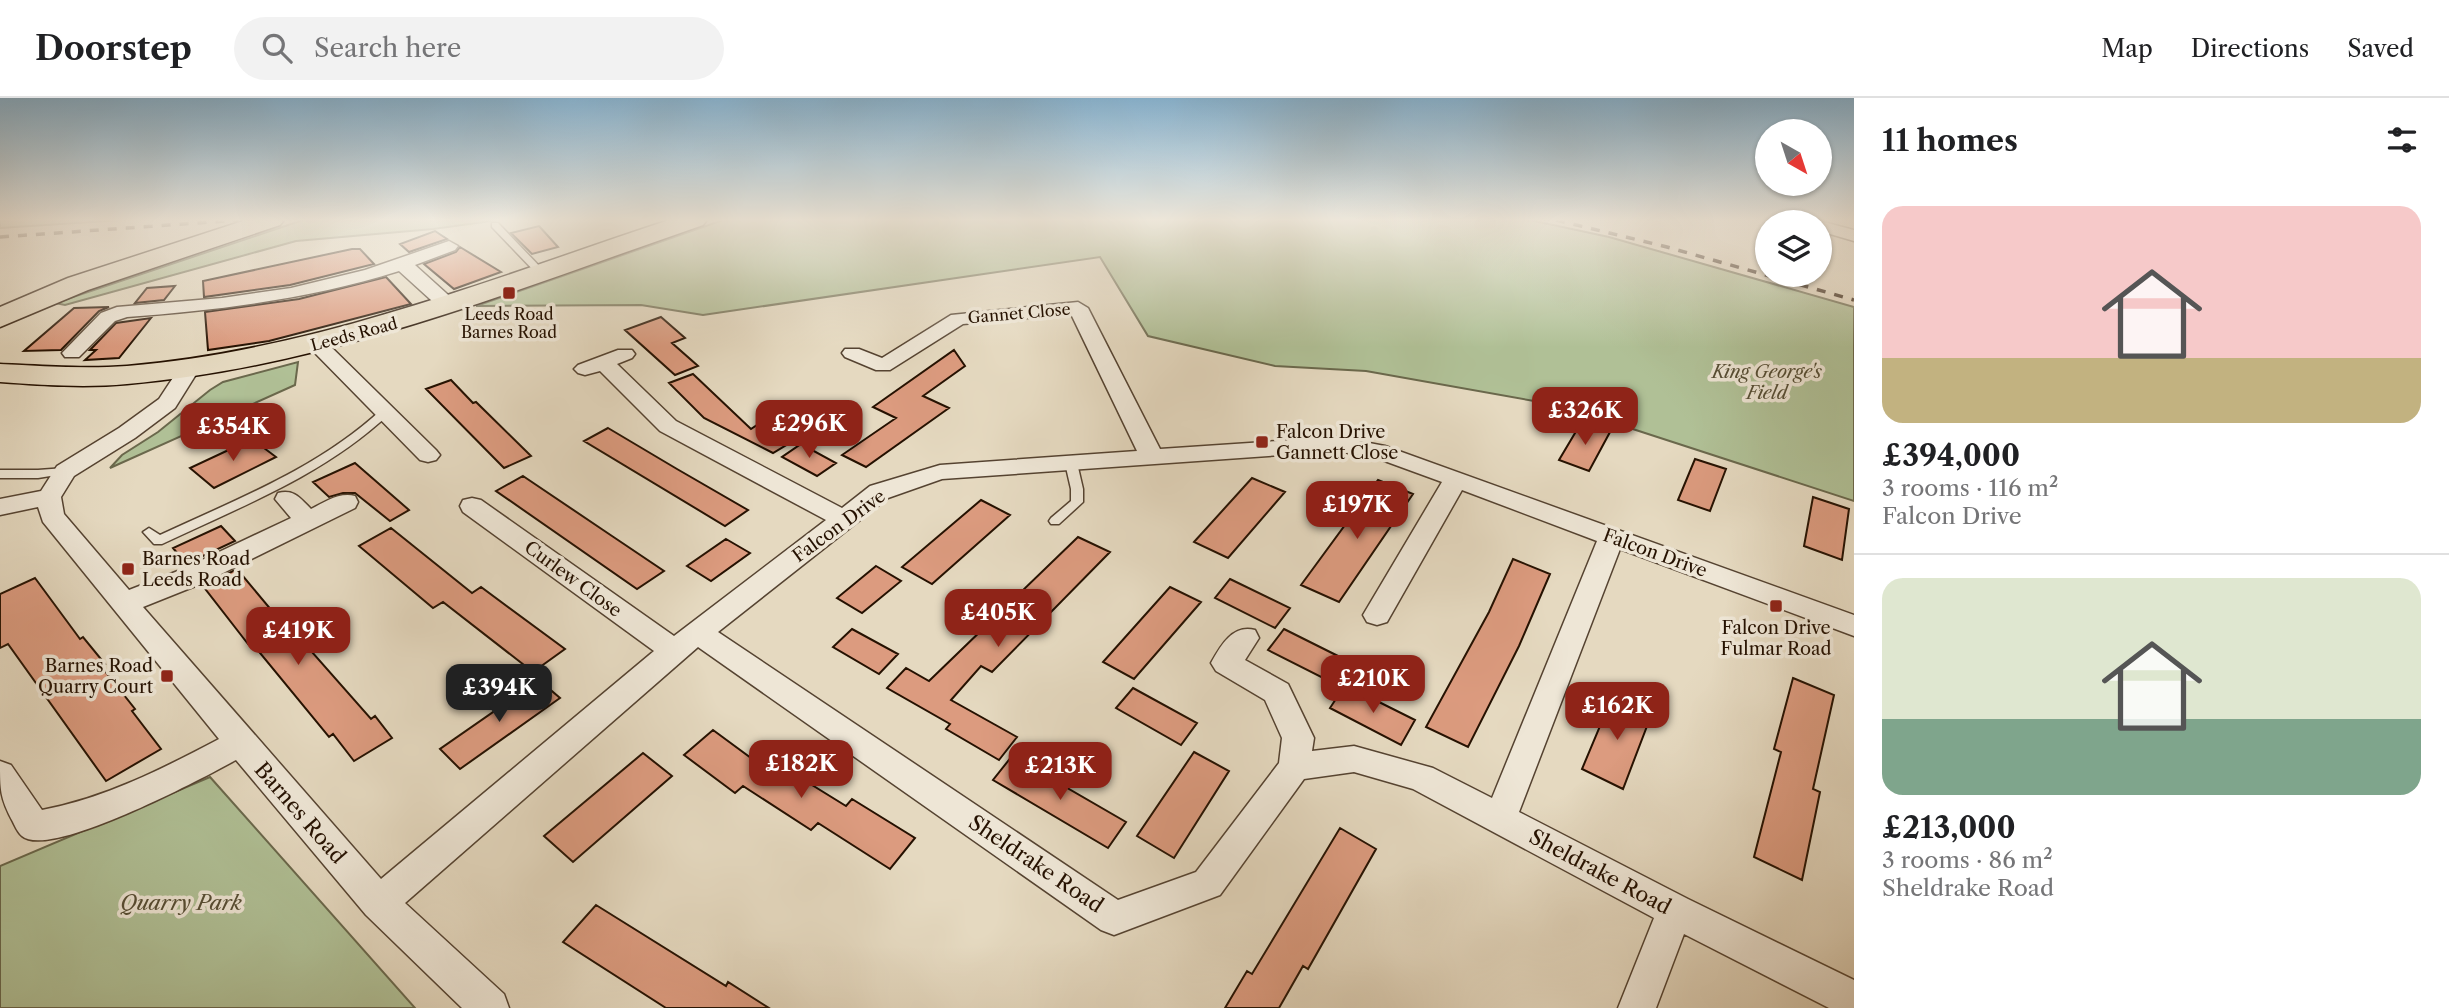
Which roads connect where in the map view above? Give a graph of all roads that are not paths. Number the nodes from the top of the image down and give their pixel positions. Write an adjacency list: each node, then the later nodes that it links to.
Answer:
1 (148, 262): 7 (main road)
2 (410, 262): 5 (street)
3 (531, 262): 6 (lane)
4 (571, 262): 6 (main road, Leeds Road)
5 (404, 265): 10 (street); 11 (street)
6 (541, 273): 10 (main road, Leeds Road)
7 (78, 284): 9 (main road); 12 (main road)
8 (187, 290): 11 (street)
9 (0, 298)
10 (449, 306): 13 (main road, Leeds Road)
11 (175, 307): 14 (street)
12 (0, 318)
13 (317, 344): 17 (main road, Leeds Road); 19 (street)
14 (72, 353)
15 (852, 353): 21 (street, Gannet Close)
16 (604, 362): 30 (street)
17 (189, 368): 18 (main road, Leeds Road); 25 (street)
18 (0, 373)
19 (386, 412): 20 (street); 33 (lane)
20 (428, 455)
21 (1152, 457): 22 (street, Falcon Drive); 24 (street, Falcon Drive)
22 (1072, 463): 30 (street, Falcon Drive); 32 (lane)
23 (0, 474): 25 (lane)
24 (1456, 479): 34 (street, Falcon Drive); 36 (street)
25 (57, 484): 29 (street); 35 (street, Barnes Road)
26 (287, 499): 31 (street)
27 (346, 502): 31 (street)
28 (472, 506): 39 (street, Curlew Close)
29 (0, 507)
30 (844, 519): 39 (street, Falcon Drive)
31 (307, 520): 35 (street)
32 (1055, 521)
33 (149, 532)
34 (1612, 537): 37 (street, Falcon Drive); 43 (street)
35 (125, 603): 40 (street, Barnes Road)
36 (1377, 615)
37 (1854, 626)
38 (1245, 638): 41 (street)
39 (685, 642): 41 (street, Sheldrake Road); 44 (street, Falcon Drive)
40 (240, 742): 42 (street); 44 (street, Barnes Road)
41 (1295, 767): 43 (street, Sheldrake Road)
42 (0, 775)
43 (1500, 819): 45 (street, Sheldrake Road)
44 (379, 903): 47 (street, Barnes Road)
45 (1675, 911): 46 (street, Sheldrake Road); 48 (street)
46 (1854, 1000)
47 (490, 1008)
48 (1637, 1008)

